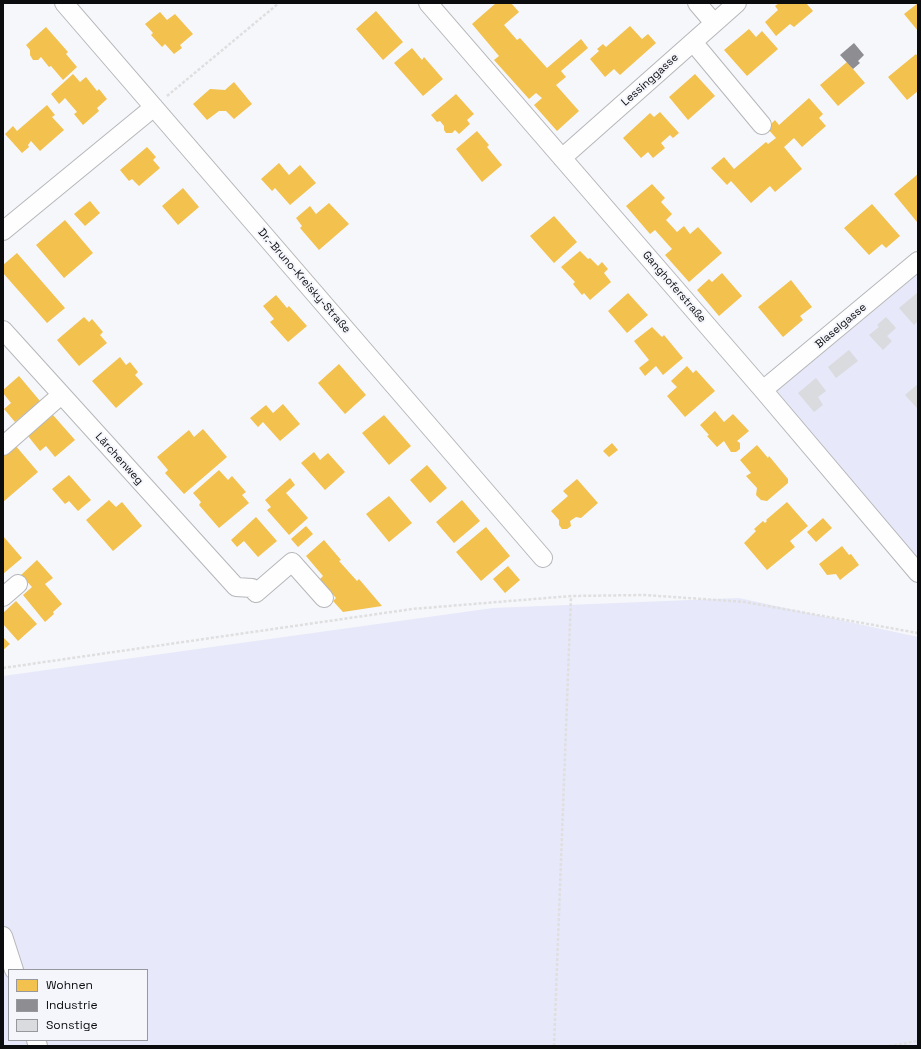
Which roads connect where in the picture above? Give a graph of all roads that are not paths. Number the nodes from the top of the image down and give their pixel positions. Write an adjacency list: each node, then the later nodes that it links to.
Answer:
1 (64, 3): 7 (street, Dr.-Bruno-Kreisky-Straße)
2 (428, 3): 9 (street, Ganghoferstraße)
3 (697, 3): 5 (street)
4 (737, 3): 5 (street, Lessinggasse)
5 (714, 23): 6 (street, Lessinggasse)
6 (693, 42): 8 (street); 9 (street, Lessinggasse)
7 (154, 107): 10 (street); 16 (street, Dr.-Bruno-Kreisky-Straße)
8 (762, 125)
9 (562, 158): 13 (street, Ganghoferstraße)
10 (3, 231)
11 (918, 261): 13 (street, Blaselgasse)
12 (3, 330): 14 (street, Lärchenweg)
13 (763, 390): 17 (street, Ganghoferstraße)
14 (61, 395): 15 (street); 20 (street, Lärchenweg)
15 (3, 446)
16 (543, 558)
17 (918, 573)
18 (18, 584): 19 (street)
19 (3, 597)
20 (324, 598)
21 (3, 936): 22 (street)
22 (14, 969)

